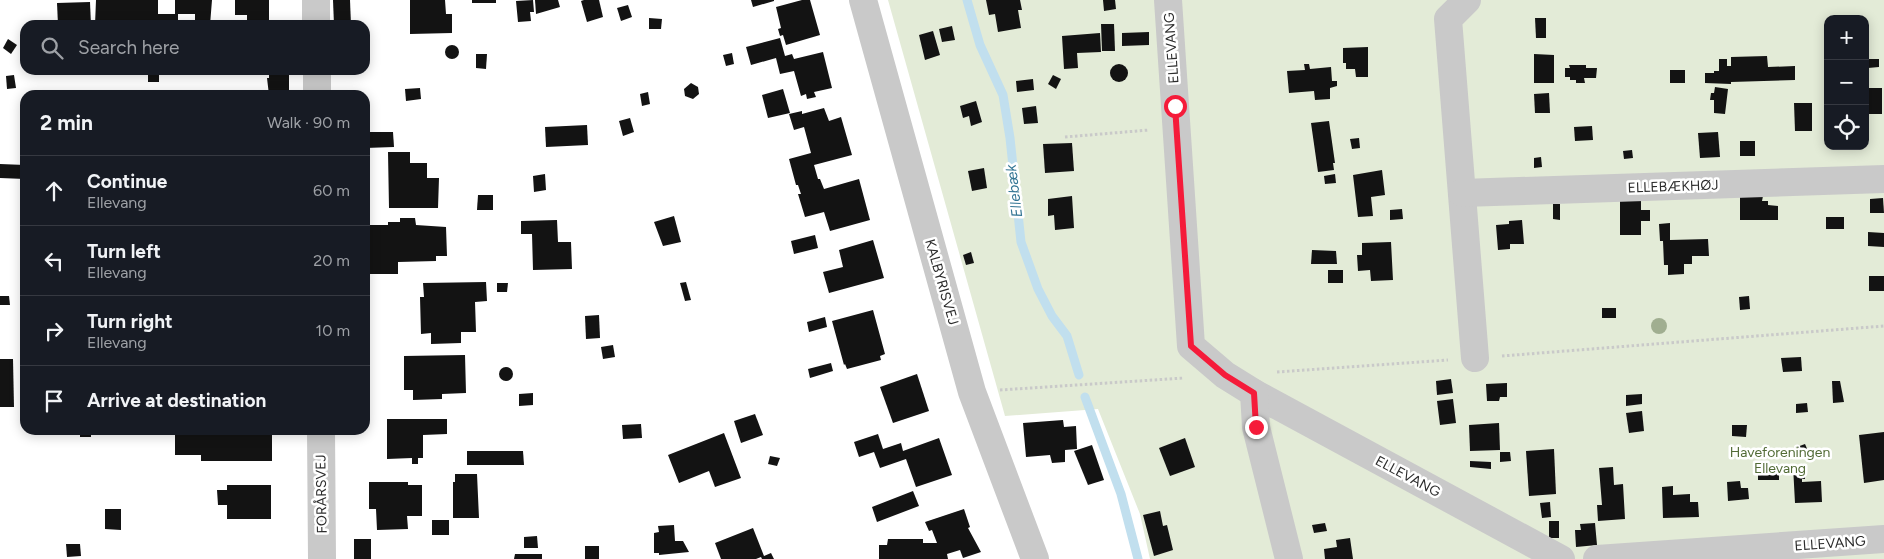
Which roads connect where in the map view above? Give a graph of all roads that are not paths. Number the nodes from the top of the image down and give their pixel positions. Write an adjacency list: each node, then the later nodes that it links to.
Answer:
1 (316, 0): 5 (street)
2 (863, 0): 15 (street, KALBYRISVEJ)
3 (1168, 0): 11 (street, ELLEVANG)
4 (1467, 0): 9 (street)
5 (316, 20)
6 (317, 75): 7 (street)
7 (317, 90)
8 (1884, 179): 9 (street, ELLEBÆKHØJ)
9 (1462, 193): 10 (street)
10 (1475, 358)
11 (1254, 393): 16 (street); 17 (street, ELLEVANG)
12 (321, 435): 14 (street, FORÅRSVEJ)
13 (1884, 539): 18 (street, ELLEVANG)
14 (322, 559)
15 (1035, 559)
16 (1289, 559)
17 (1561, 559)
18 (1597, 559)

